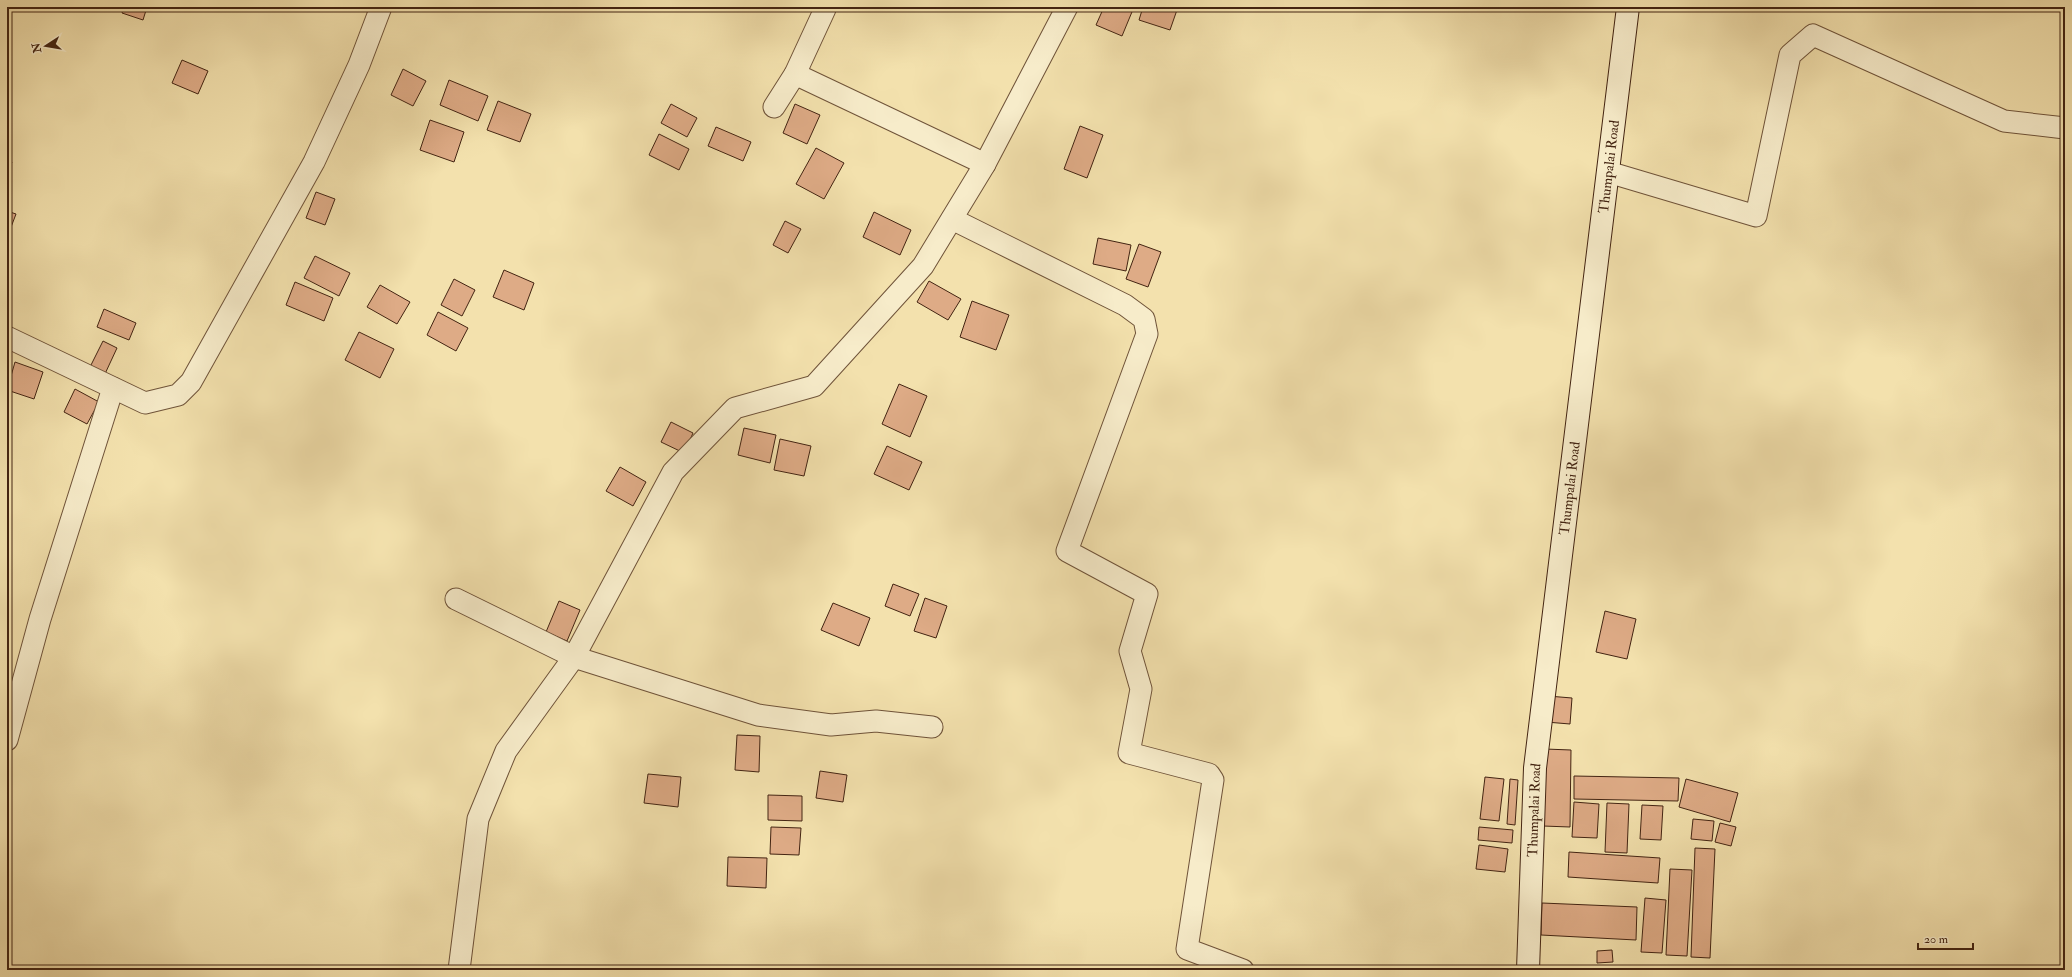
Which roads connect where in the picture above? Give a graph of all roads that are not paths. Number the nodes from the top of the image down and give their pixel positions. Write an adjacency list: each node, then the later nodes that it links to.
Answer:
1 (381, 7): 12 (street)
2 (824, 7): 5 (street)
3 (1067, 7): 8 (street)
4 (1628, 7): 9 (street, Thumpalai Road)
5 (795, 74): 6 (street); 8 (street)
6 (774, 107)
7 (2065, 128): 9 (street)
8 (985, 164): 10 (street)
9 (1608, 172): 19 (street, Thumpalai Road)
10 (952, 219): 14 (street); 18 (street)
11 (7, 337): 12 (street)
12 (113, 388): 16 (street)
13 (456, 599): 14 (street)
14 (574, 657): 15 (street); 17 (street)
15 (932, 727)
16 (7, 740)
17 (459, 970)
18 (1243, 970)
19 (1528, 970)

